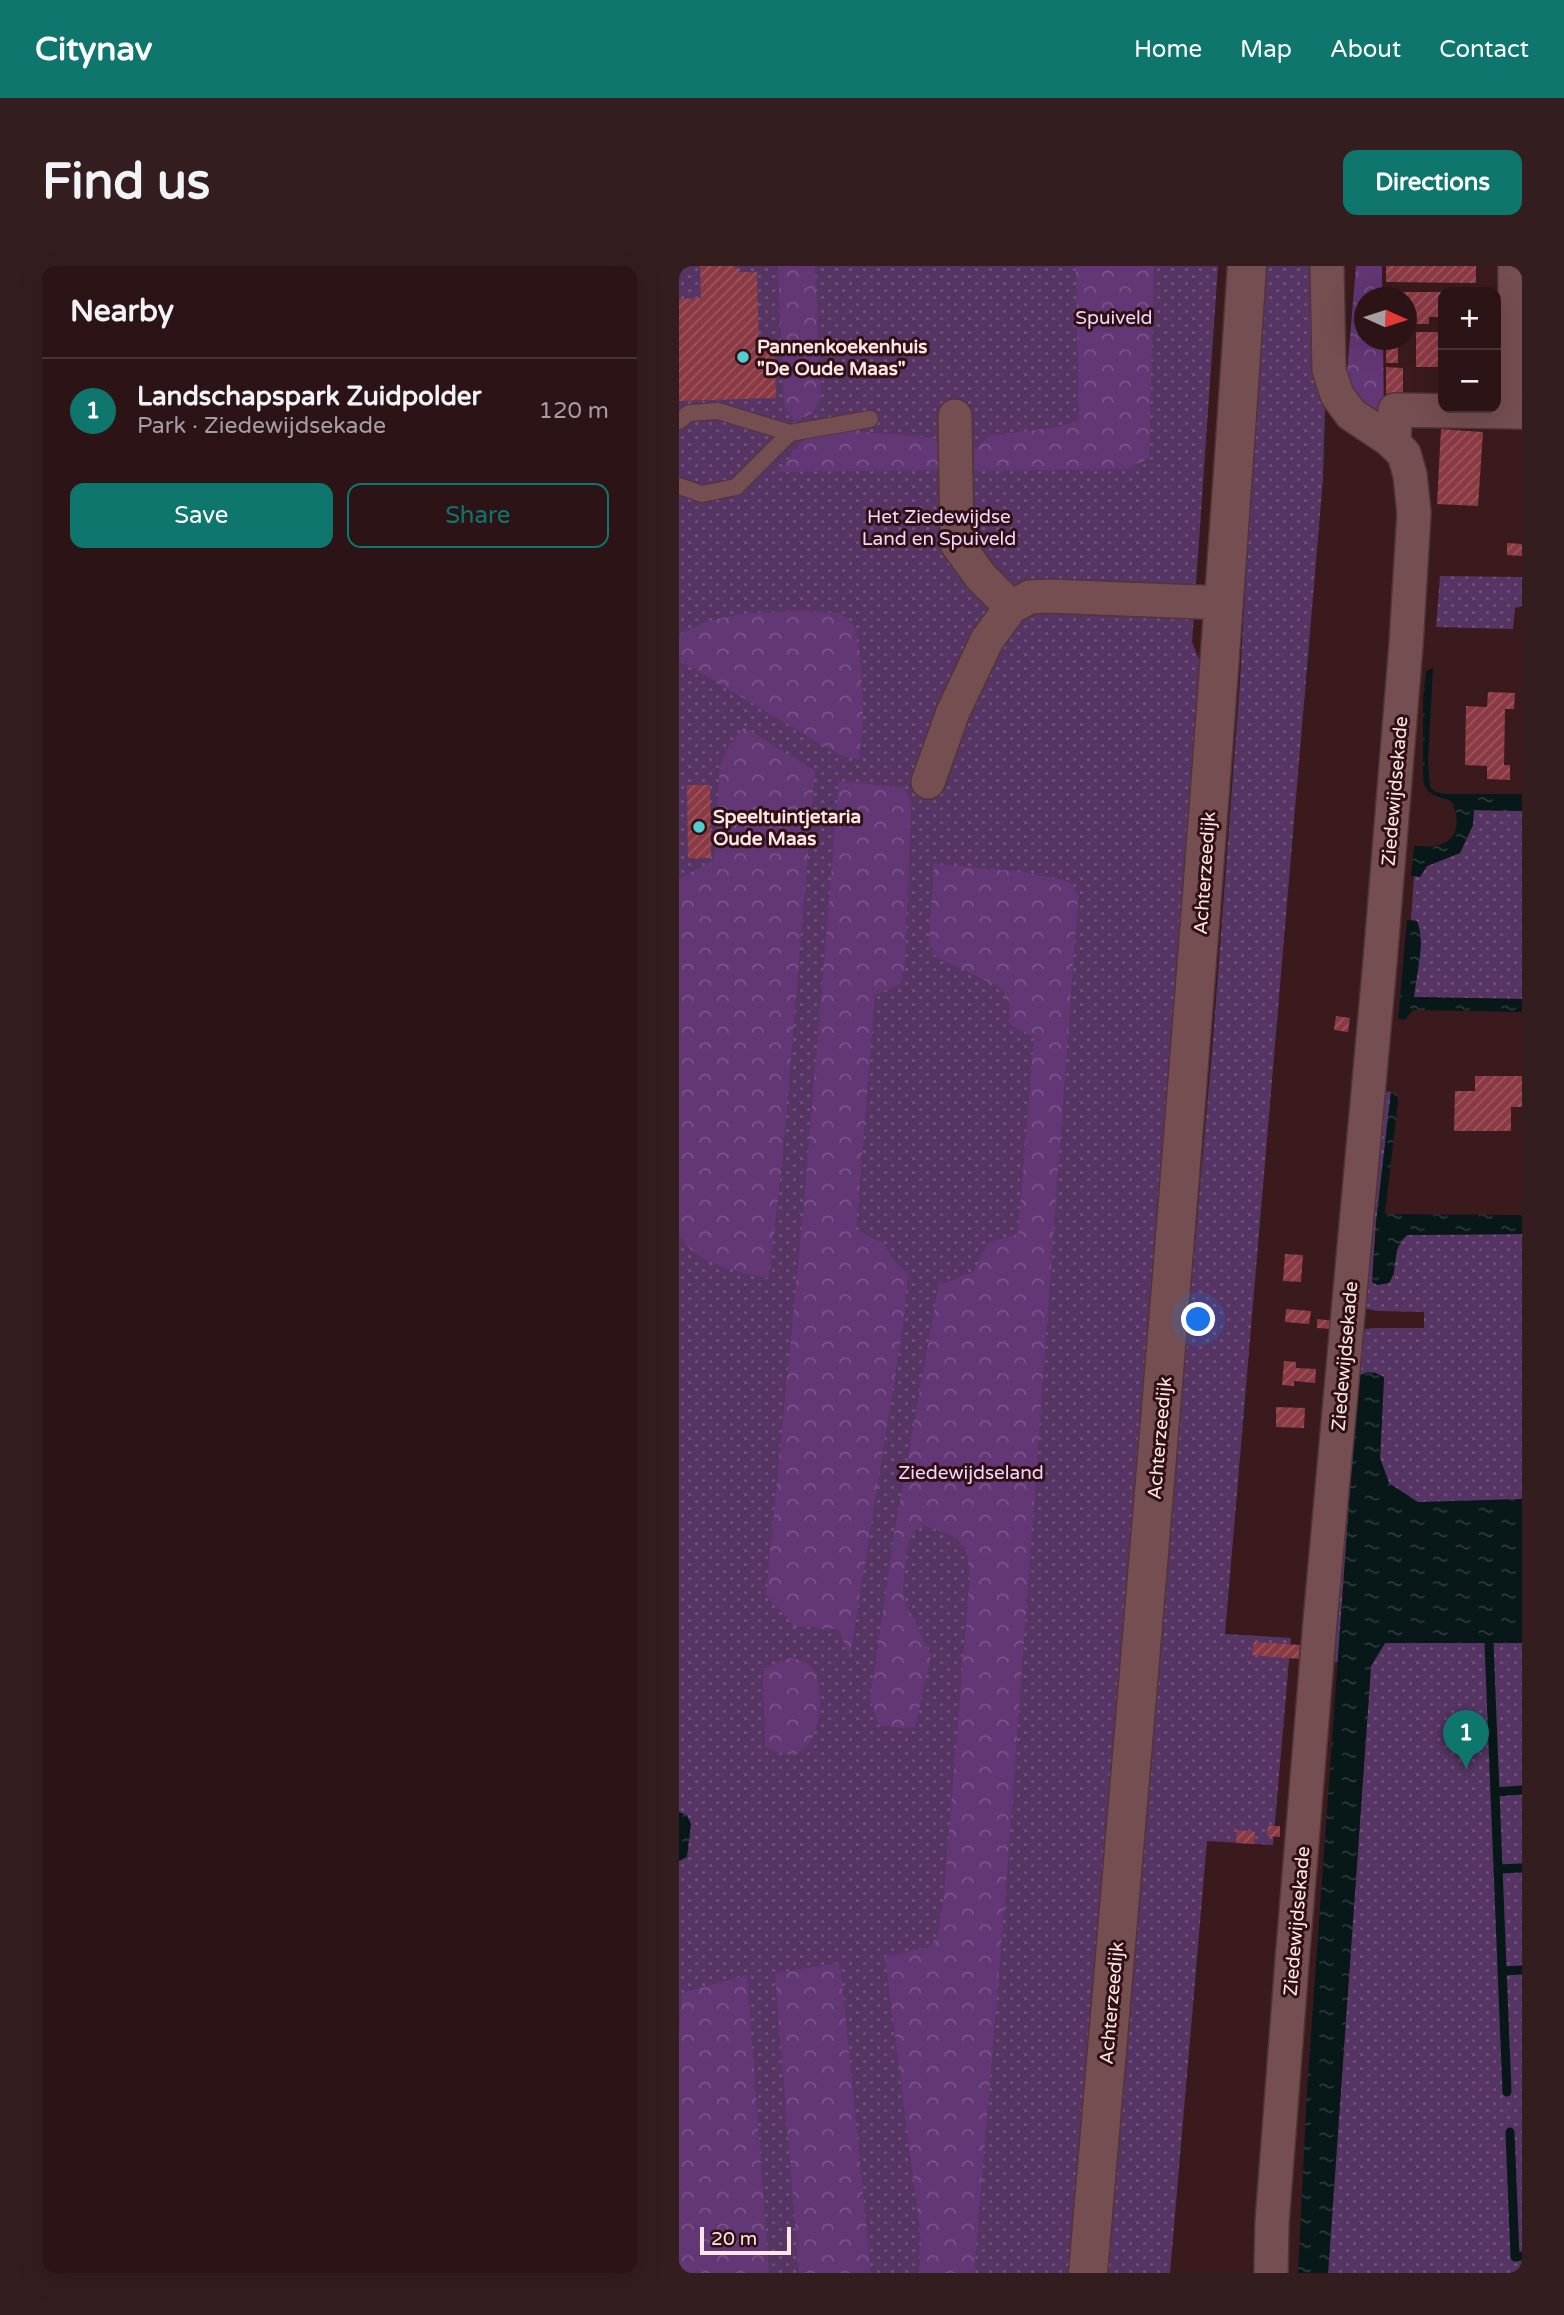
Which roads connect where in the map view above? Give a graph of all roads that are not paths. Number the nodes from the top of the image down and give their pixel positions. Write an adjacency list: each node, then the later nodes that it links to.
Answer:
1 (1247, 266): 11 (main road, Achterzeedijk)
2 (1327, 266): 9 (street, Ziedewijdsekade)
3 (1515, 266): 4 (street)
4 (1519, 412): 9 (street)
5 (955, 416): 12 (street)
6 (870, 418): 8 (lane)
7 (679, 421): 8 (lane)
8 (790, 433): 10 (lane)
9 (1394, 444): 15 (street, Ziedewijdsekade)
10 (679, 486)
11 (1225, 603): 12 (street); 14 (main road, Achterzeedijk)
12 (1011, 607): 13 (street)
13 (928, 782)
14 (1088, 2273)
15 (1271, 2273)

